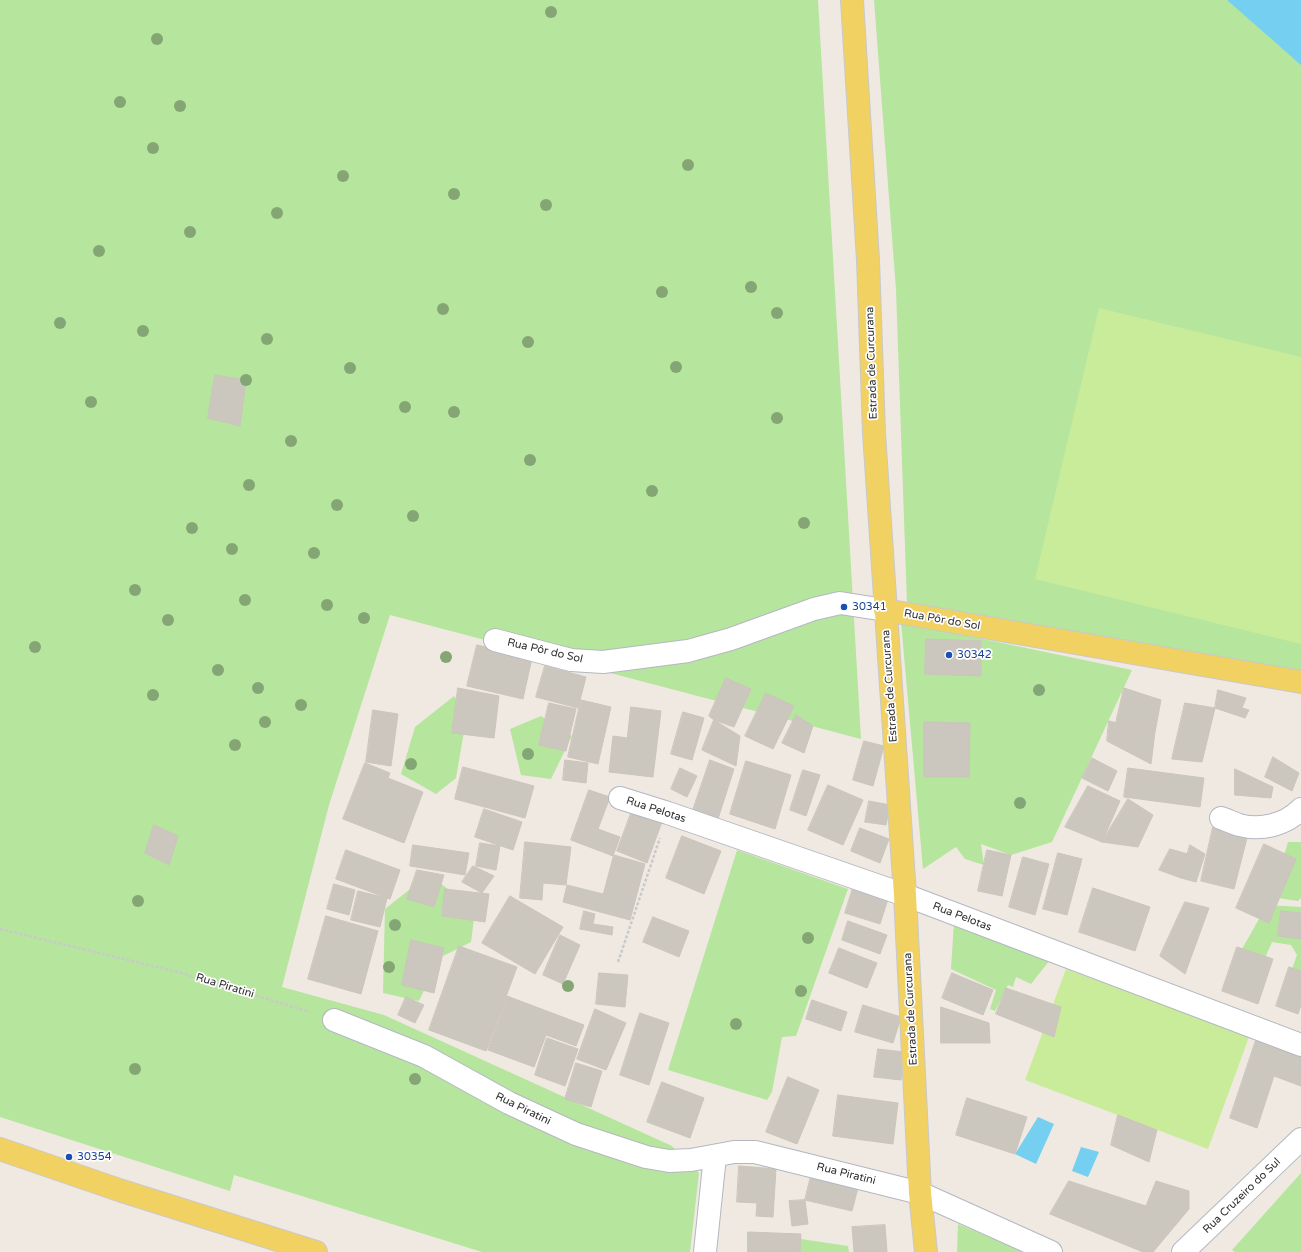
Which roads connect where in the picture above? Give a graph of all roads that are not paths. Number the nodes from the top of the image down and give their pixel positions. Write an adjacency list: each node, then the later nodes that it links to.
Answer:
1 (852, 0): 2 (main road, Estrada de Curcurana)
2 (885, 610): 3 (street, Rua Pôr do Sol); 4 (main road, Rua Pôr do Sol); 8 (main road, Estrada de Curcurana)
3 (495, 640)
4 (1301, 682)
5 (620, 798): 8 (street, Rua Pelotas)
6 (1301, 809): 7 (street)
7 (1221, 818)
8 (905, 895): 10 (street, Rua Pelotas); 14 (main road, Estrada de Curcurana)
9 (334, 1020): 13 (street, Rua Piratini)
10 (1301, 1044)
11 (1301, 1139): 19 (street, Rua Cruzeiro do Sul)
12 (0, 1150): 15 (main road)
13 (715, 1156): 14 (street, Rua Piratini); 16 (street)
14 (920, 1193): 17 (main road, Estrada de Curcurana); 18 (street, Rua Piratini)
15 (316, 1252)
16 (705, 1252)
17 (926, 1252)
18 (1051, 1252)
19 (1183, 1252)

